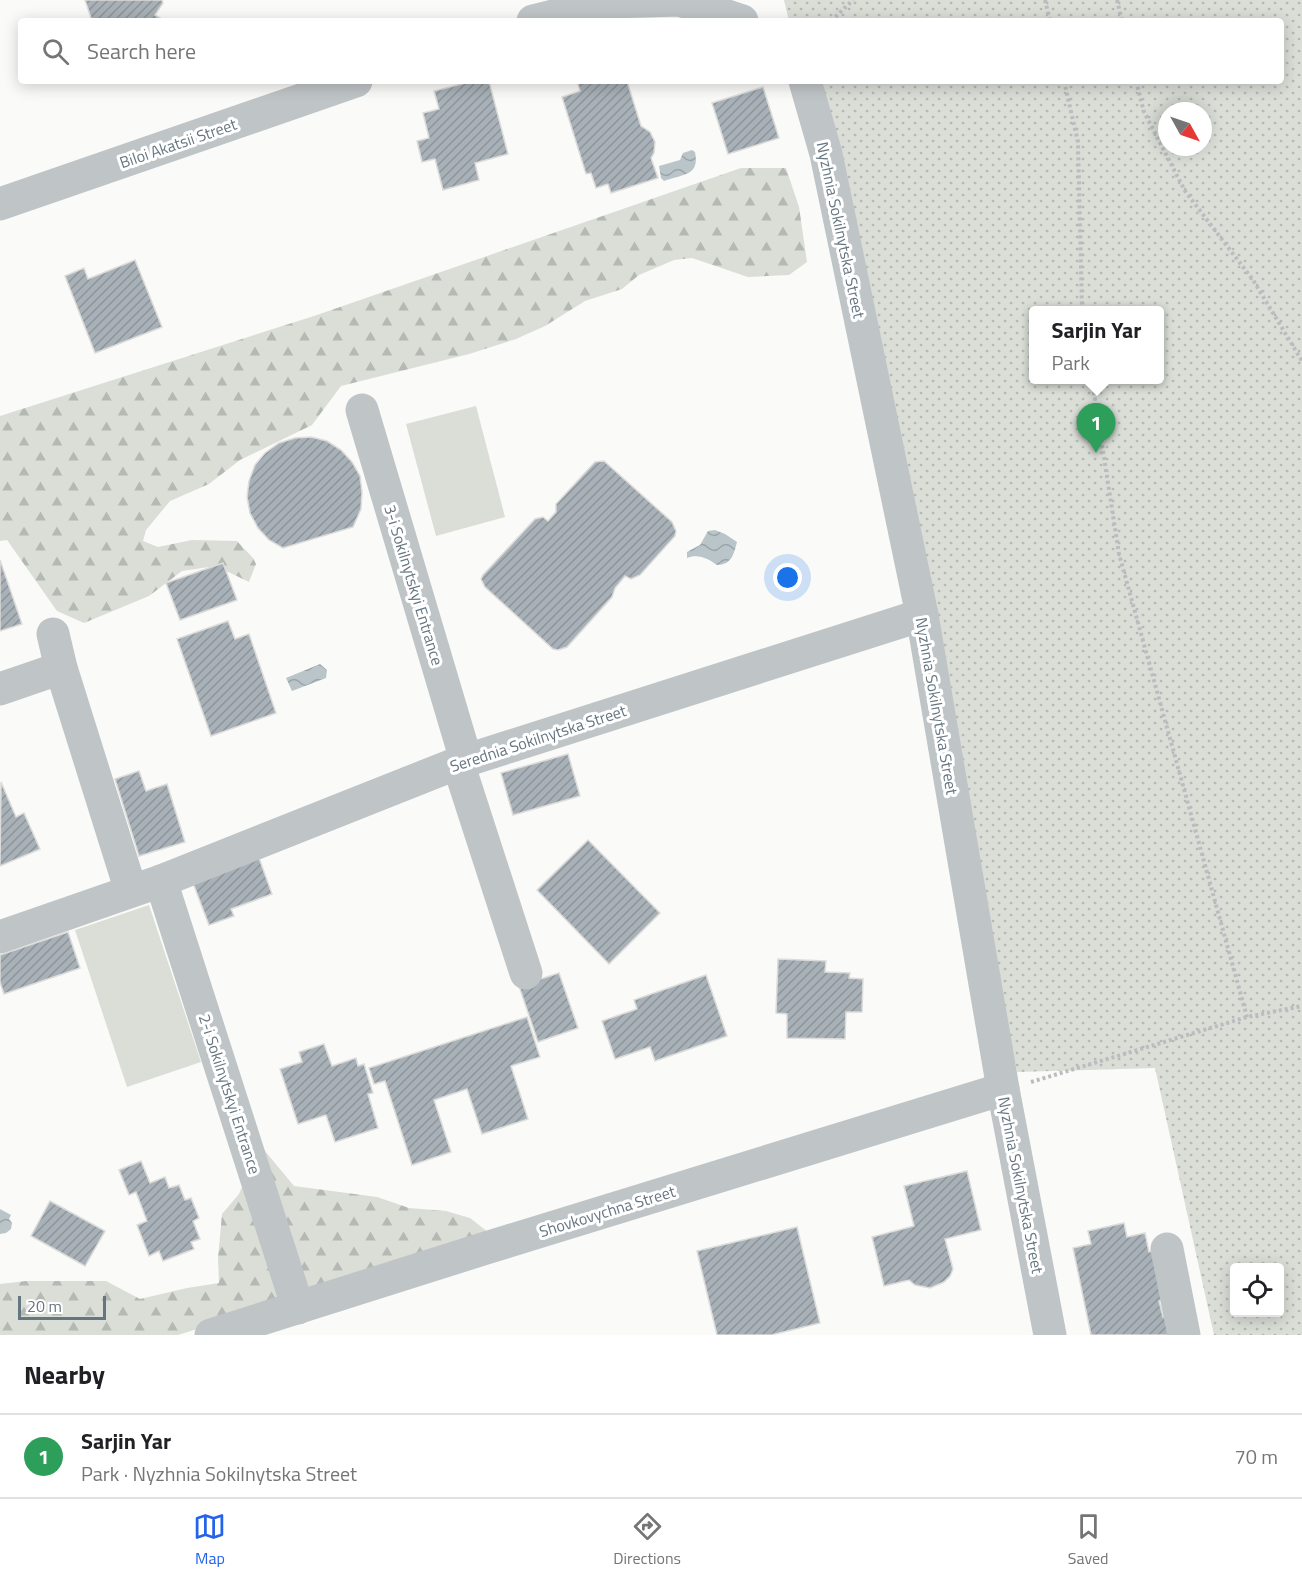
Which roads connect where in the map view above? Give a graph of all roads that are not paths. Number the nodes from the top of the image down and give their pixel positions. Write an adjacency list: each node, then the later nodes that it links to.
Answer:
1 (545, 18): 2 (street)
2 (733, 18)
3 (347, 84): 5 (street, Biloi Akatsii Street)
4 (807, 84): 7 (street, Nyzhnia Sokilnytska Street)
5 (0, 204)
6 (363, 410): 11 (street, 3-i Sokilnytskyi Entrance)
7 (922, 615): 11 (street, Serednia Sokilnytska Street); 15 (street, Nyzhnia Sokilnytska Street)
8 (53, 634): 9 (street, 2-i Sokilnytskyi Entrance)
9 (61, 668): 10 (street); 12 (street, 2-i Sokilnytskyi Entrance)
10 (0, 689)
11 (462, 762): 12 (street, Serednia Sokilnytska Street); 14 (street, 3-i Sokilnytskyi Entrance)
12 (146, 886): 13 (street, Serednia Sokilnytska Street); 17 (street, 2-i Sokilnytskyi Entrance)
13 (0, 937)
14 (526, 973)
15 (1003, 1089): 17 (street, Shovkovychna Street); 19 (street, Nyzhnia Sokilnytska Street)
16 (1167, 1249): 20 (street)
17 (298, 1308): 18 (street, Shovkovychna Street)
18 (212, 1335)
19 (1050, 1335)
20 (1184, 1335)

